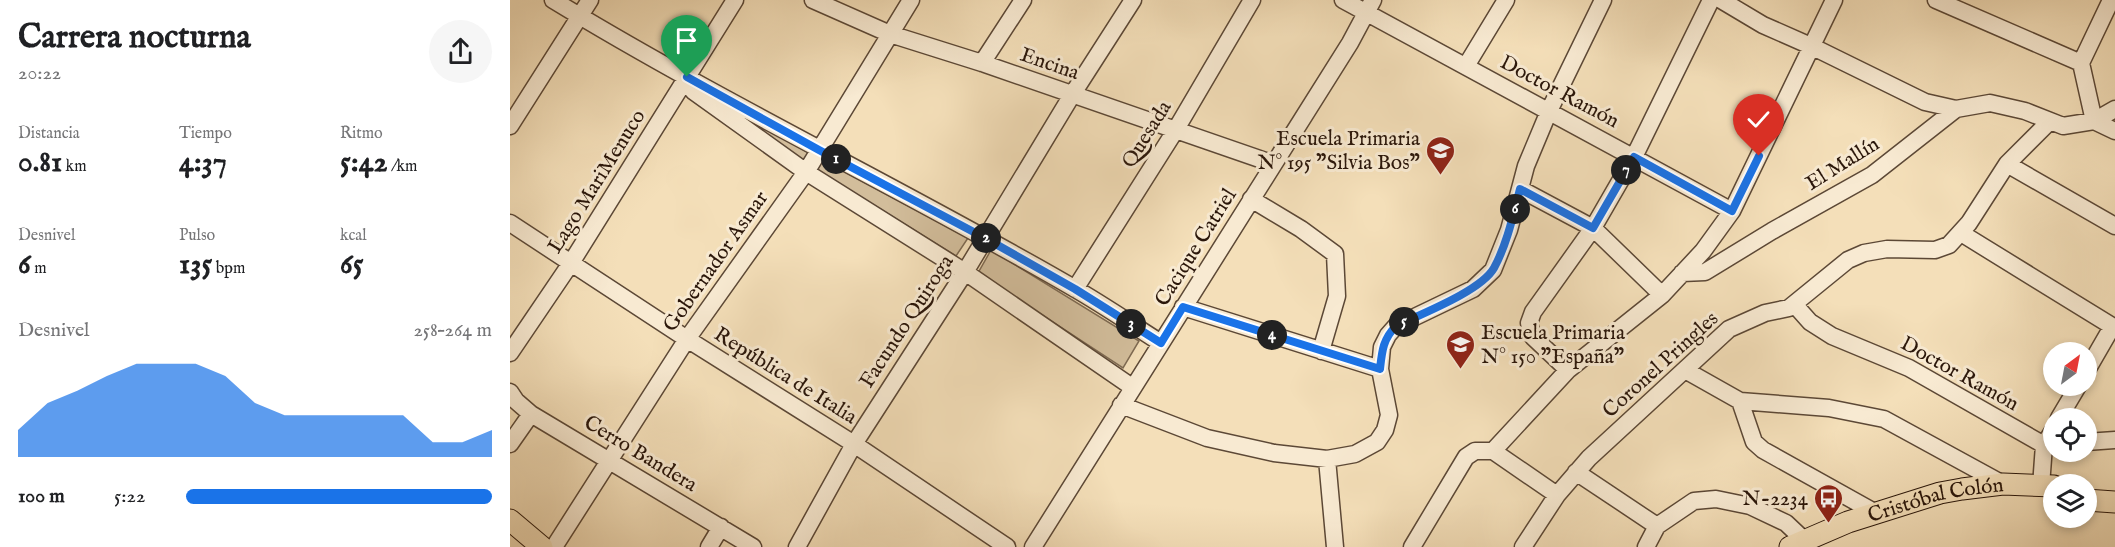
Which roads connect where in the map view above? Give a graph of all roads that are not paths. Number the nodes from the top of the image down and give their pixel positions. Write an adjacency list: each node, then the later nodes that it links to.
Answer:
1 (553, 0): 18 (street)
2 (590, 0): 18 (street)
3 (735, 0): 24 (street, Lago MariMenuco)
4 (813, 0): 19 (street, Encina)
5 (911, 0): 19 (street, Gobernador Asmar)
6 (1023, 0): 21 (street)
7 (1133, 0): 25 (street, Facundo Quiroga)
8 (1252, 0): 32 (street, Quesada)
9 (1343, 0): 17 (street, Doctor Ramón)
10 (1506, 0): 23 (street)
11 (1604, 0): 28 (street)
12 (1711, 0): 35 (street)
13 (1721, 0): 20 (street)
14 (1834, 0): 20 (street)
15 (1936, 0): 22 (street)
16 (2111, 0): 22 (street)
17 (1370, 6): 23 (street, Doctor Ramón); 36 (street, Cacique Catriel)
18 (580, 16): 24 (street); 31 (street)
19 (891, 34): 21 (street, Encina); 34 (street, Gobernador Asmar)
20 (1813, 47): 27 (street); 41 (street)
21 (982, 63): 25 (street, Encina)
22 (2081, 63): 30 (street)
23 (1466, 66): 28 (street, Doctor Ramón)
24 (685, 80): 34 (street); 38 (street); 47 (street, Lago MariMenuco)
25 (1072, 95): 32 (street, Encina); 46 (street, Facundo Quiroga)
26 (2115, 108): 30 (street)
27 (1956, 109): 29 (street); 49 (street, El Mallín)
28 (1549, 111): 35 (street, Doctor Ramón); 39 (street)
29 (2050, 121): 30 (street); 37 (street, Coronel Pringles)
30 (2094, 121): 33 (street)
31 (510, 126)
32 (1175, 131): 36 (street, Encina); 50 (street, Quesada)
33 (2115, 131)
34 (819, 150): 38 (street, Gobernador Asmar); 46 (street)
35 (1634, 157): 41 (street, Doctor Ramón); 44 (street)
36 (1274, 164): 40 (street, Cacique Catriel)
37 (2007, 164): 43 (street); 45 (street, Coronel Pringles)
38 (806, 172): 48 (street); 55 (street, Gobernador Asmar)
39 (1520, 189): 44 (street); 60 (street)
40 (1251, 199): 53 (street, Cacique Catriel); 57 (street)
41 (1732, 211): 49 (street)
42 (510, 223): 47 (street, República de Italia)
43 (2115, 226)
44 (1593, 228): 51 (street); 61 (street)
45 (1961, 233): 52 (street, Coronel Pringles); 54 (street)
46 (985, 238): 48 (street, Facundo Quiroga); 50 (street)
47 (571, 262): 55 (street, República de Italia); 58 (street, Lago MariMenuco)
48 (965, 272): 63 (street); 72 (street, Facundo Quiroga)
49 (1682, 273): 51 (street)
50 (1075, 289): 56 (street)
51 (1662, 295): 61 (street)
52 (1794, 304): 62 (street, Coronel Pringles); 70 (street, Doctor Ramón)
53 (1183, 307): 56 (street, Cacique Catriel); 57 (street)
54 (2114, 327): 59 (street)
55 (687, 339): 72 (street, República de Italia); 75 (street, Gobernador Asmar)
56 (1161, 343): 63 (street, Cacique Catriel)
57 (1322, 351): 60 (street)
58 (510, 353)
59 (2097, 354)
60 (1380, 369): 74 (street)
61 (1568, 370): 73 (street)
62 (1685, 370): 65 (street); 76 (street, Coronel Pringles)
63 (1132, 387): 66 (street, Cacique Catriel)
64 (510, 392): 67 (street, Cerro Bandera)
65 (1740, 400): 77 (street); 85 (street)
66 (1121, 405): 74 (street); 96 (street, Cacique Catriel)
67 (531, 414): 71 (street); 75 (street, Cerro Bandera)
68 (2115, 440): 69 (street)
69 (2097, 441)
70 (2043, 442)
71 (510, 444)
72 (854, 444): 94 (street, Facundo Quiroga); 95 (street, República de Italia)
73 (1493, 451): 82 (street); 98 (street)
74 (1328, 459): 97 (street)
75 (609, 461): 88 (street, Cerro Bandera); 91 (street, Gobernador Asmar)
76 (1576, 472): 82 (street, Coronel Pringles); 87 (street)
77 (2003, 484): 79 (main road, Cristóbal Colón); 85 (main road, Cristóbal Colón)
78 (2097, 488): 80 (main road)
79 (2043, 489)
80 (2115, 489)
81 (2043, 491): 89 (main road, Cristóbal Colón)
82 (1557, 495): 99 (street, Coronel Pringles)
83 (2097, 500): 84 (main road)
84 (2115, 501)
85 (1876, 513): 89 (main road, Cristóbal Colón)
86 (510, 520): 90 (main road)
87 (1658, 526): 89 (street); 100 (street)
88 (720, 527): 92 (street); 93 (street, Cerro Bandera)
89 (1804, 545)
90 (542, 547)
91 (554, 547)
92 (709, 547)
93 (753, 547)
94 (797, 547)
95 (1007, 547)
96 (1033, 547)
97 (1334, 547)
98 (1412, 547)
99 (1523, 547)
100 (1646, 547)

